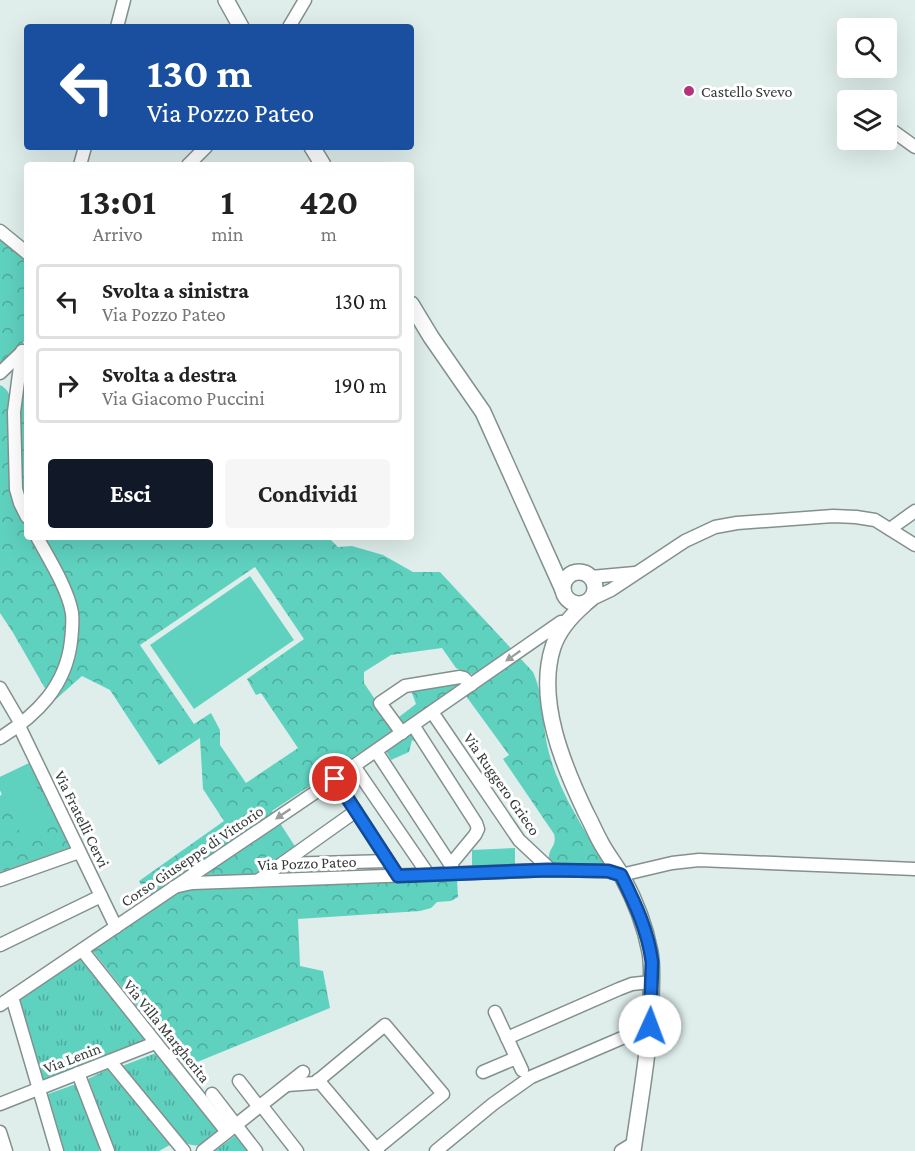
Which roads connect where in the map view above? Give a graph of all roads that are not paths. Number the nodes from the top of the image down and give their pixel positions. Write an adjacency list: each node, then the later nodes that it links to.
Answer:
1 (124, 0): 4 (street)
2 (226, 0): 5 (main road)
3 (305, 0): 6 (street)
4 (118, 24)
5 (239, 24)
6 (291, 24)
7 (897, 134): 8 (street)
8 (915, 147)
9 (203, 150): 10 (street)
10 (191, 162)
11 (0, 231): 12 (street)
12 (24, 250)
13 (414, 309): 22 (main road)
14 (24, 349): 16 (street)
15 (24, 354): 17 (street)
16 (0, 373)
17 (24, 511)
18 (915, 511): 19 (street)
19 (890, 529): 21 (street); 24 (street)
20 (38, 540): 32 (street)
21 (915, 545)
22 (544, 548): 23 (main road); 26 (main road)
23 (576, 572): 25 (main road); 26 (main road)
24 (636, 573): 25 (street); 27 (street)
25 (591, 577): 27 (main road)
26 (564, 593): 27 (main road); 28 (main road)
27 (589, 601): 28 (main road)
28 (561, 627): 29 (street, Corso Giuseppe di Vittorio, one-way to 29); 47 (main road)
29 (471, 685): 31 (street, Corso Giuseppe di Vittorio); 34 (street)
30 (0, 688): 32 (street, Via Fratelli Cervi)
31 (432, 712): 33 (street, Corso Giuseppe di Vittorio); 45 (street, Via Ruggero Grieco)
32 (20, 725): 35 (street); 40 (street, Via Fratelli Cervi)
33 (413, 725): 34 (street, Corso Giuseppe di Vittorio); 43 (street)
34 (402, 733): 36 (street, Corso Giuseppe di Vittorio)
35 (0, 738)
36 (376, 751): 37 (street, Corso Giuseppe di Vittorio); 43 (street)
37 (354, 766): 38 (street, Corso Giuseppe di Vittorio); 46 (street)
38 (335, 779): 39 (street); 51 (street, Corso Giuseppe di Vittorio, one-way to 51)
39 (356, 812): 41 (street); 42 (street)
40 (80, 852): 49 (street); 52 (street, Via Fratelli Cervi)
41 (388, 861): 42 (street, Via Pozzo Pateo); 48 (street)
42 (282, 864): 50 (street)
43 (454, 869): 45 (street, Via Pozzo Pateo); 46 (street, Via Pozzo Pateo)
44 (915, 869): 47 (street)
45 (551, 870): 47 (street, Via Pozzo Pateo)
46 (428, 874): 48 (street, Via Pozzo Pateo)
47 (621, 875): 56 (main road)
48 (398, 876): 50 (street, Via Pozzo Pateo)
49 (0, 880)
50 (258, 881): 51 (street, Via Pozzo Pateo)
51 (174, 887): 53 (street, Corso Giuseppe di Vittorio)
52 (100, 896): 53 (street, Via Fratelli Cervi); 54 (street)
53 (116, 927): 55 (street, Corso Giuseppe di Vittorio)
54 (0, 945)
55 (82, 950): 57 (street, Corso Giuseppe di Vittorio); 62 (street, Via Villa Margherita)
56 (651, 982): 60 (main road); 61 (street)
57 (12, 997): 58 (street, Corso Giuseppe di Vittorio); 72 (street)
58 (0, 1005)
59 (495, 1012): 61 (street)
60 (650, 1026): 68 (street); 78 (main road)
61 (507, 1038): 63 (street)
62 (155, 1043): 64 (street, Via Lenin); 76 (street, Via Villa Margherita)
63 (516, 1058): 66 (street); 68 (street)
64 (110, 1061): 67 (street, Via Lenin); 79 (street)
65 (303, 1072): 71 (street)
66 (483, 1072)
67 (78, 1073): 72 (street, Via Lenin); 83 (street)
68 (524, 1075): 87 (street)
69 (318, 1080): 71 (street); 80 (street); 80 (street)
70 (239, 1081): 75 (street)
71 (287, 1085): 75 (street)
72 (39, 1089): 74 (street, Via Lenin); 82 (street)
73 (212, 1094): 76 (street, Via Villa Margherita)
74 (0, 1104)
75 (260, 1106): 76 (street); 86 (street)
76 (231, 1129): 84 (street); 85 (street, Via Villa Margherita)
77 (0, 1132): 81 (street)
78 (629, 1148)
79 (178, 1149)
80 (377, 1150)
81 (6, 1151)
82 (57, 1151)
83 (108, 1151)
84 (203, 1151)
85 (256, 1151)
86 (297, 1151)
87 (436, 1151)

